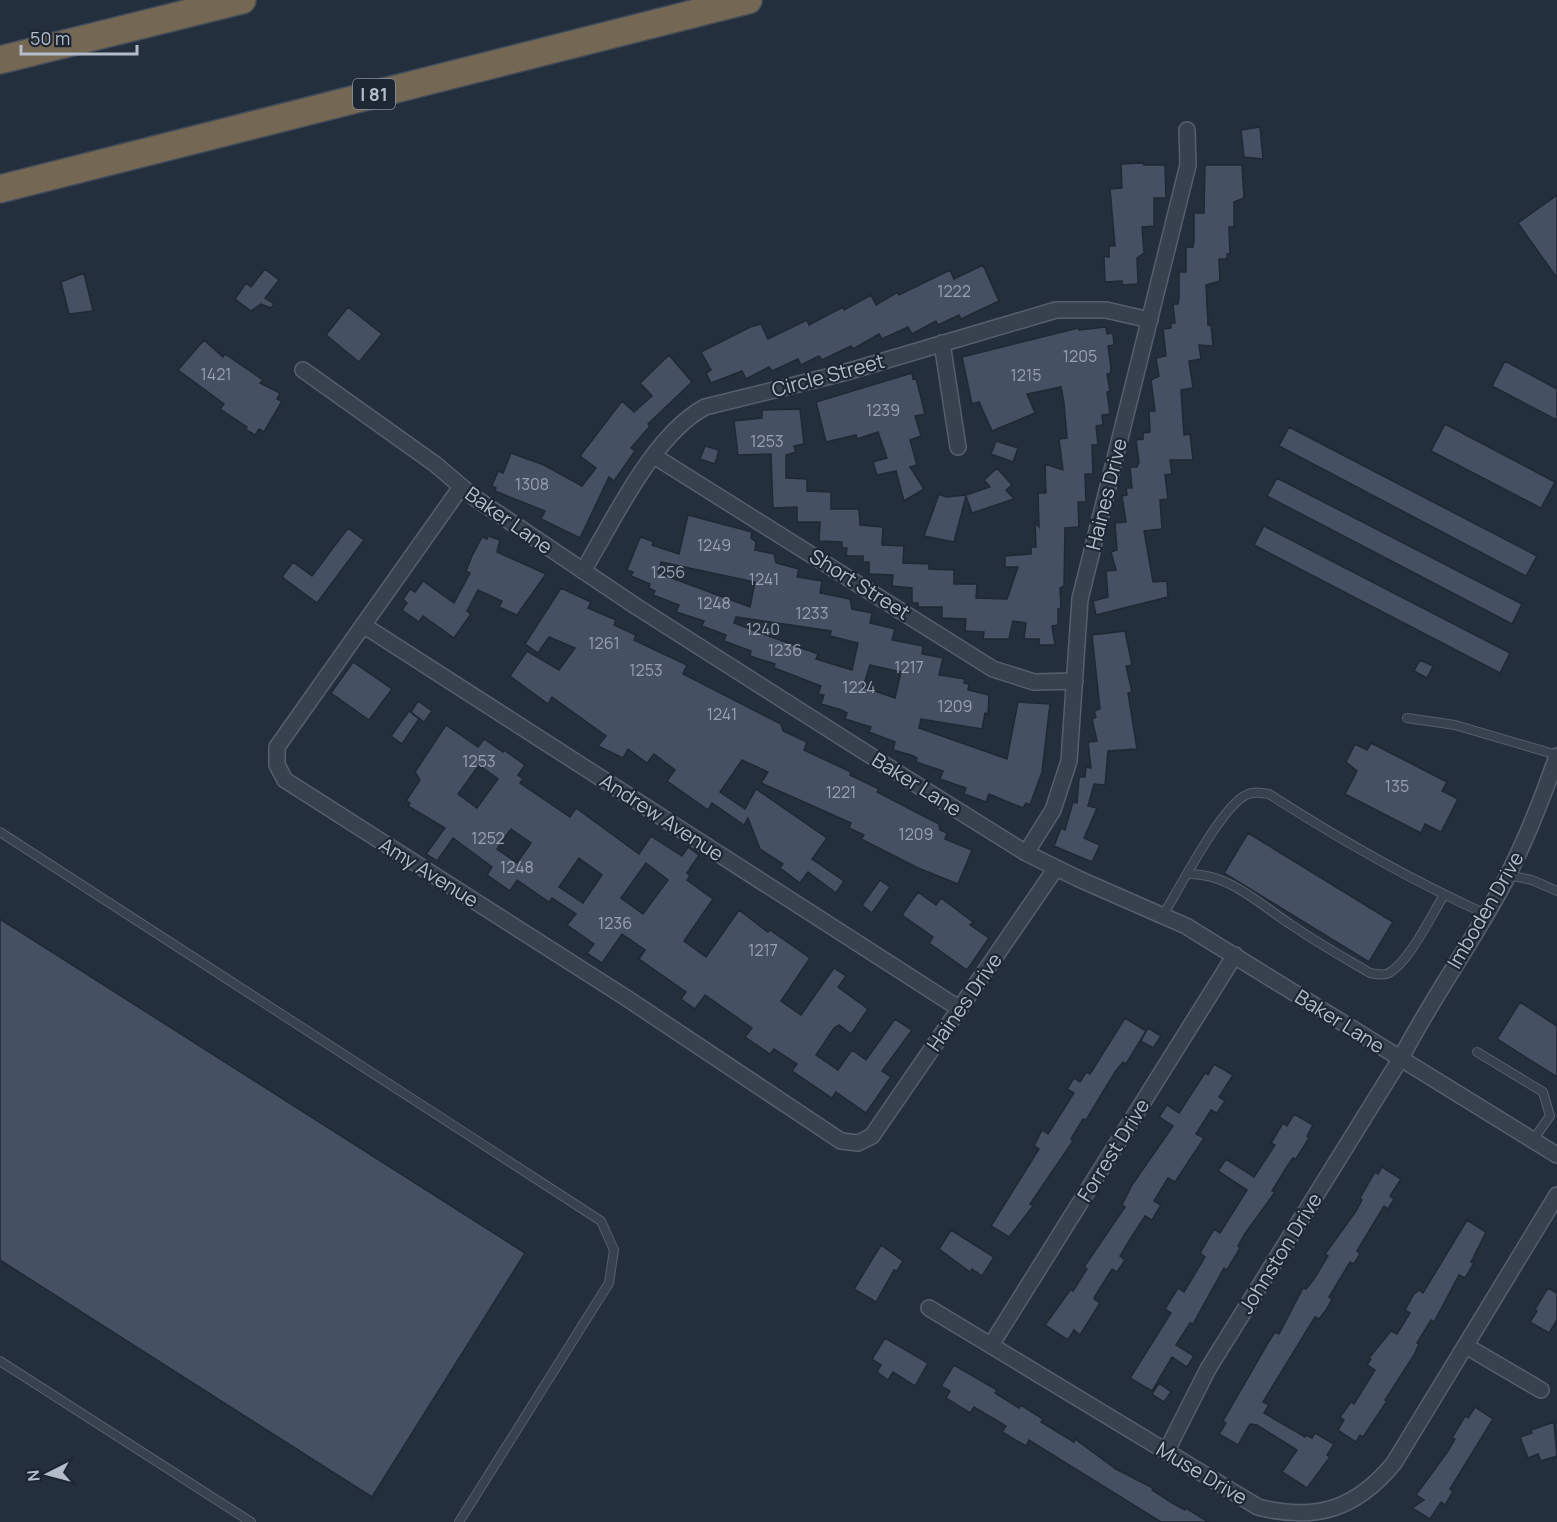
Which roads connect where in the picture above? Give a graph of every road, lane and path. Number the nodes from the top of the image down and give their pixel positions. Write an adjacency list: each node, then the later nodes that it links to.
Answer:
1 (242, 0): 3 (highway)
2 (748, 0): 5 (highway, I 81)
3 (0, 60)
4 (1187, 130): 6 (street, Haines Drive)
5 (0, 189)
6 (1150, 320): 7 (street, Circle Street); 14 (street, Haines Drive)
7 (942, 343): 9 (street); 10 (street, Circle Street)
8 (303, 370): 11 (street, Baker Lane)
9 (958, 447)
10 (654, 456): 12 (street, Circle Street); 14 (street, Short Street)
11 (461, 487): 12 (street, Baker Lane); 13 (street, Amy Avenue)
12 (583, 571): 18 (street, Baker Lane)
13 (363, 625): 27 (street, Andrew Avenue); 30 (street, Amy Avenue)
14 (1075, 681): 18 (street, Haines Drive)
15 (1407, 718): 16 (lane)
16 (1557, 757): 21 (street, Imboden Drive)
17 (0, 832): 41 (lane)
18 (1026, 853): 19 (street, Baker Lane)
19 (1056, 868): 25 (street, Baker Lane); 27 (street, Haines Drive)
20 (1188, 874): 23 (lane); 23 (lane); 25 (lane)
21 (1508, 875): 22 (lane); 24 (street, Imboden Drive)
22 (1557, 891)
23 (1444, 895): 24 (lane)
24 (1486, 914): 29 (street, Imboden Drive)
25 (1163, 915): 26 (street, Baker Lane)
26 (1235, 955): 29 (street, Baker Lane); 35 (street, Forrest Drive)
27 (960, 1009): 30 (street, Haines Drive)
28 (1477, 1052): 31 (lane)
29 (1401, 1058): 31 (street, Baker Lane); 39 (street, Johnston Drive)
30 (872, 1136)
31 (1533, 1140): 32 (street, Baker Lane)
32 (1557, 1155)
33 (1557, 1195): 36 (street, Muse Drive)
34 (929, 1308): 35 (street, Muse Drive)
35 (991, 1345): 39 (street, Muse Drive)
36 (1466, 1346): 38 (street); 39 (street, Muse Drive)
37 (0, 1361): 40 (lane)
38 (1541, 1390)
39 (1166, 1452)
40 (251, 1522)
41 (459, 1522)

